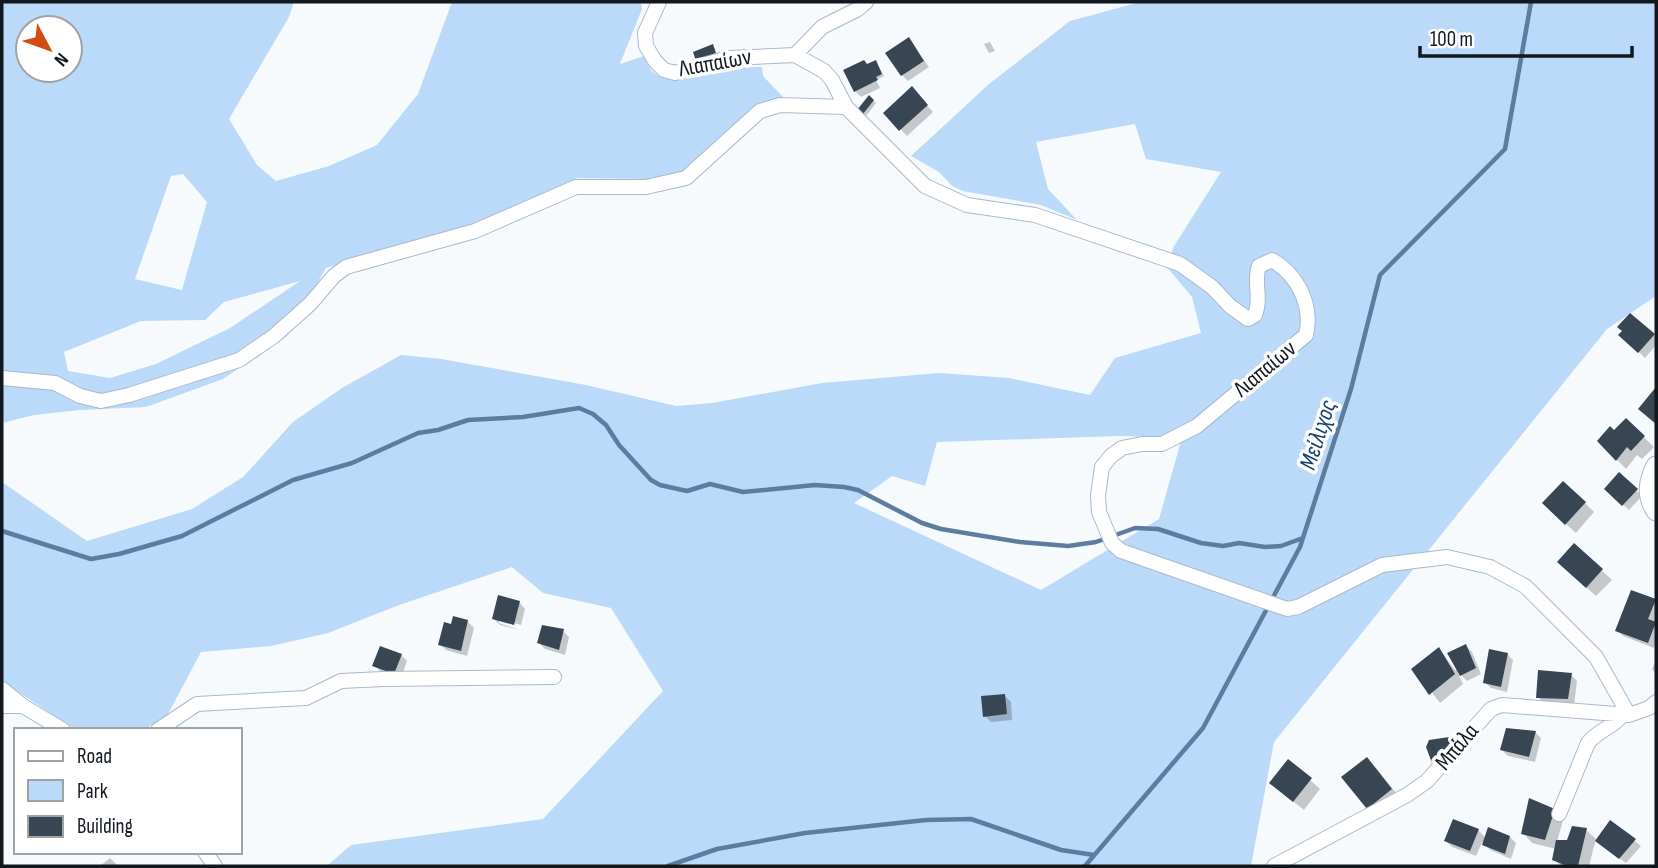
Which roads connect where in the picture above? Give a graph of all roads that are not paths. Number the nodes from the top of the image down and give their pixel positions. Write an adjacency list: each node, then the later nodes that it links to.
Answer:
1 (659, 2): 3 (street, Λιαπαίων)
2 (866, 2): 3 (street)
3 (794, 55): 4 (street, Λιαπαίων)
4 (846, 107): 5 (street); 13 (street, Λιαπαίων)
5 (2, 378)
6 (1656, 466): 7 (street)
7 (1656, 510)
8 (554, 677): 15 (street)
9 (2, 689): 12 (street)
10 (1656, 702): 13 (street)
11 (2, 706): 12 (street)
12 (23, 706): 14 (street)
13 (1626, 715): 16 (street); 17 (street, Μπάλα)
14 (60, 728)
15 (161, 728)
16 (1559, 814)
17 (1274, 866)

